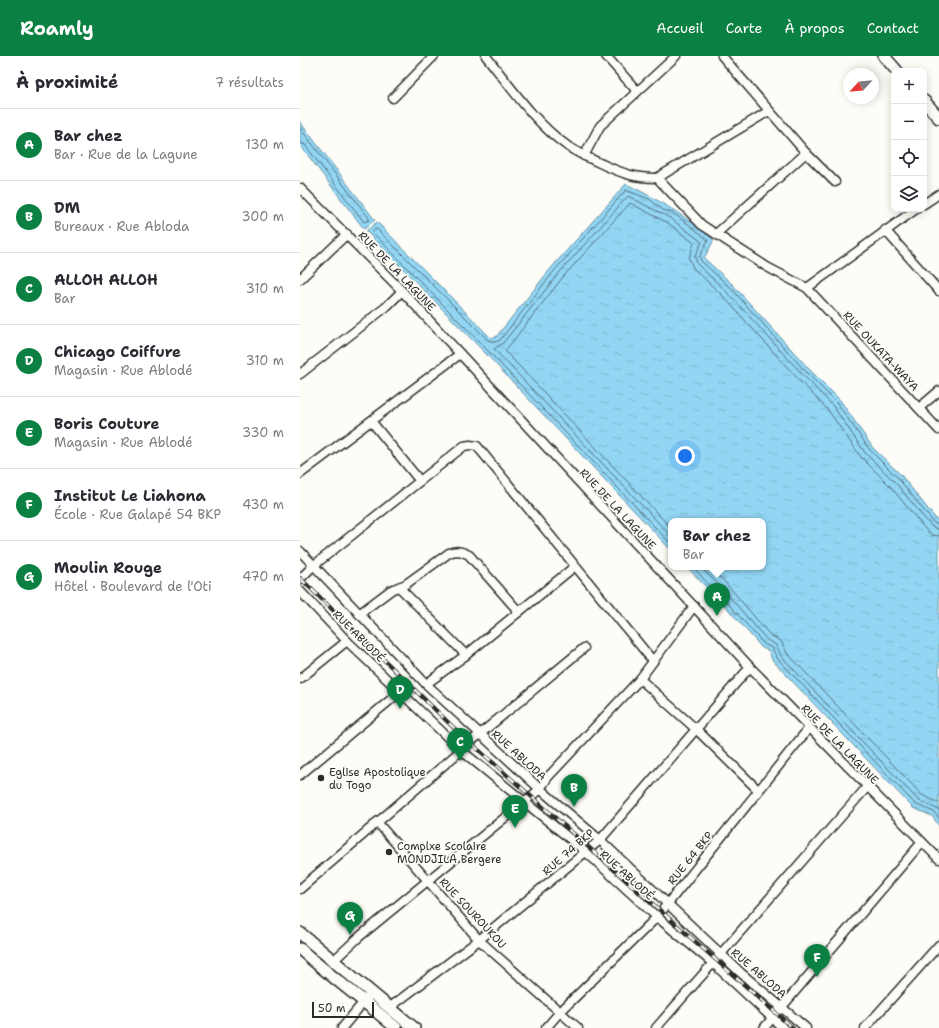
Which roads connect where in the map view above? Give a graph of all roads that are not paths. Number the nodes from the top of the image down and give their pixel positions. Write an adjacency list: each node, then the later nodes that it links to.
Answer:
1 (434, 56): 9 (street)
2 (486, 56): 14 (street)
3 (606, 56): 8 (street)
4 (676, 56): 8 (street)
5 (722, 56): 11 (street)
6 (884, 56): 7 (main road)
7 (894, 68)
8 (637, 92): 14 (street)
9 (393, 98)
10 (927, 104): 12 (main road)
11 (769, 110): 13 (street); 15 (street)
12 (939, 118)
13 (806, 153): 16 (street); 23 (street)
14 (584, 156): 15 (street)
15 (657, 178): 23 (street, RUE OUKATA-WAYA)
16 (835, 182)
17 (300, 188): 22 (street, RUE DE LA LAGUNE)
18 (939, 194): 19 (street)
19 (927, 202)
20 (912, 212): 21 (street)
21 (885, 230): 25 (street); 27 (street)
22 (347, 234): 24 (street); 26 (street, RUE DE LA LAGUNE)
23 (716, 234): 25 (street, RUE OUKATA-WAYA)
24 (300, 279)
25 (807, 288): 31 (street, RUE OUKATA-WAYA)
26 (402, 291): 28 (street, RUE DE LA LAGUNE); 29 (street)
27 (939, 291)
28 (460, 354): 32 (street); 42 (street, RUE DE LA LAGUNE)
29 (300, 374)
30 (939, 391): 31 (street)
31 (919, 408): 33 (street, RUE OUKATA-WAYA)
32 (371, 420): 34 (street); 35 (street)
33 (939, 430)
34 (300, 474)
35 (420, 481): 37 (street); 38 (street)
36 (300, 551): 37 (street, RUE ABLODA)
37 (313, 566): 39 (street); 44 (street, RUE ABLODA)
38 (574, 567): 43 (street); 48 (street)
39 (300, 579)
40 (399, 587): 43 (street); 44 (street); 47 (street)
41 (300, 591): 45 (street, RUE ABLODÉ)
42 (694, 606): 48 (street); 49 (street, RUE DE LA LAGUNE)
43 (519, 612): 47 (street)
44 (359, 614): 52 (street, RUE ABLODA)
45 (347, 641): 50 (street); 53 (street, RUE ABLODÉ)
46 (584, 648): 56 (street)
47 (466, 655): 52 (street)
48 (653, 661): 51 (street)
49 (750, 667): 54 (street, RUE DE LA LAGUNE); 55 (street, RUE 74 BKP)
50 (300, 679)
51 (640, 679): 55 (street); 60 (street)
52 (426, 684): 56 (street, RUE ABLODA)
53 (400, 692): 57 (street, RUE ABLODÉ); 58 (street)
54 (810, 728): 59 (street, RUE DE LA LAGUNE); 61 (street, RUE 64 BKP)
55 (697, 730): 61 (street); 64 (street, RUE 74 BKP)
56 (480, 734): 57 (street); 60 (street, RUE ABLODA)
57 (462, 751): 62 (street, RUE ABLODÉ); 63 (street)
58 (300, 775)
59 (867, 787): 65 (street, RUE DE LA LAGUNE); 76 (street)
60 (540, 789): 62 (street); 64 (street, RUE ABLODA)
61 (758, 790): 70 (street, RUE 64 BKP)
62 (525, 802): 66 (street, RUE ABLODÉ); 68 (street)
63 (378, 822): 68 (street, RUE SOUROUKOU); 69 (street)
64 (600, 840): 66 (street, RUE 74 BKP); 70 (street, RUE ABLODA)
65 (922, 842): 67 (street, RUE DE LA LAGUNE); 80 (street)
66 (586, 852): 71 (street, RUE ABLODÉ); 73 (street, RUE 74 BKP)
67 (939, 859)
68 (428, 881): 73 (street, RUE SOUROUKOU); 77 (street)
69 (300, 889)
70 (667, 904): 71 (street, RUE 64 BKP); 76 (street, RUE ABLODA)
71 (657, 917): 78 (street, RUE ABLODÉ); 82 (street, RUE 64 BKP)
72 (300, 933): 77 (main road)
73 (479, 940): 81 (street, RUE 74 BKP); 82 (street, RUE SOUROUKOU)
74 (939, 945): 93 (street)
75 (300, 949): 79 (main road)
76 (721, 955): 78 (street); 80 (street, RUE ABLODA)
77 (333, 961): 79 (main road)
78 (714, 964): 83 (street, RUE ABLODÉ); 89 (street)
79 (368, 997): 81 (main road); 84 (street); 85 (main road)
80 (781, 1007): 83 (street); 92 (street, RUE ABLODA)
81 (390, 1008): 86 (main road)
82 (559, 1013): 87 (street, RUE 64 BKP); 88 (street, RUE SOUROUKOU)
83 (772, 1018): 90 (street); 91 (street, RUE ABLODÉ)
84 (342, 1028)
85 (396, 1028)
86 (414, 1028)
87 (546, 1028)
88 (578, 1028)
89 (656, 1028)
90 (764, 1028)
91 (782, 1028)
92 (806, 1028)
93 (865, 1028)

